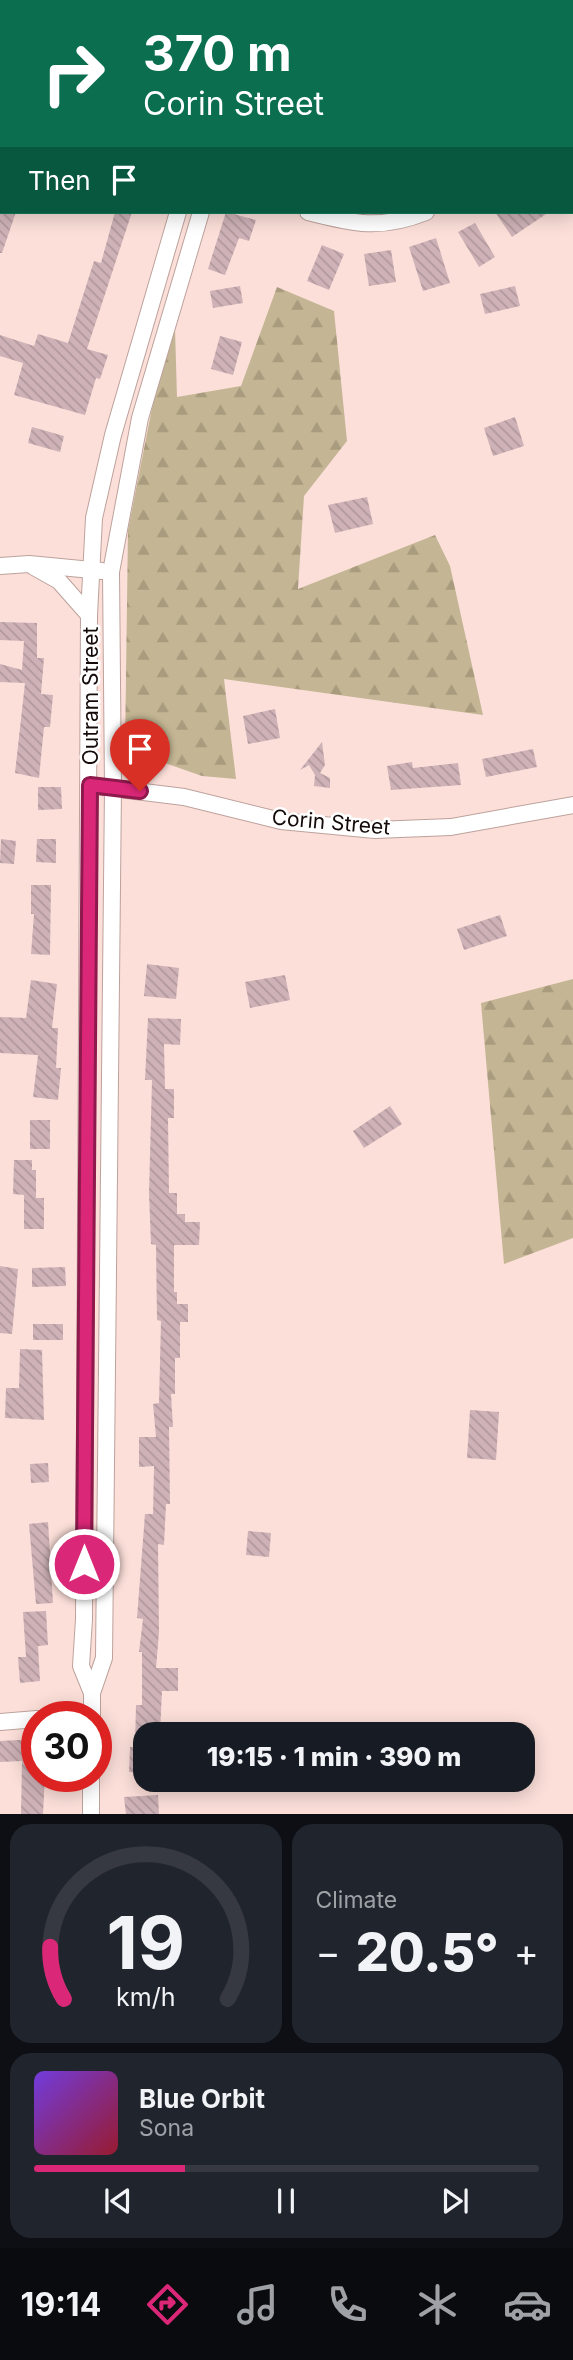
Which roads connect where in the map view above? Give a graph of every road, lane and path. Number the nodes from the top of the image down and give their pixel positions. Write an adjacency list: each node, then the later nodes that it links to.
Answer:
1 (177, 214): 7 (street, Outram Street)
2 (200, 214): 8 (street, Outram Street)
3 (316, 214): 4 (street)
4 (419, 214)
5 (29, 564): 6 (street); 7 (street); 9 (street)
6 (0, 566)
7 (92, 570): 8 (street); 9 (street, Outram Street)
8 (111, 572): 11 (street, Outram Street)
9 (89, 615): 10 (street, Outram Street)
10 (90, 785): 11 (street, Corin Street); 13 (street, Outram Street)
11 (113, 788): 12 (street, Corin Street); 13 (street, Outram Street)
12 (573, 805)
13 (92, 1693): 14 (street, Outram Street)
14 (92, 1701)
15 (21, 1720): 16 (street)
16 (0, 1722)
17 (91, 1792): 18 (street)
18 (91, 1814)

